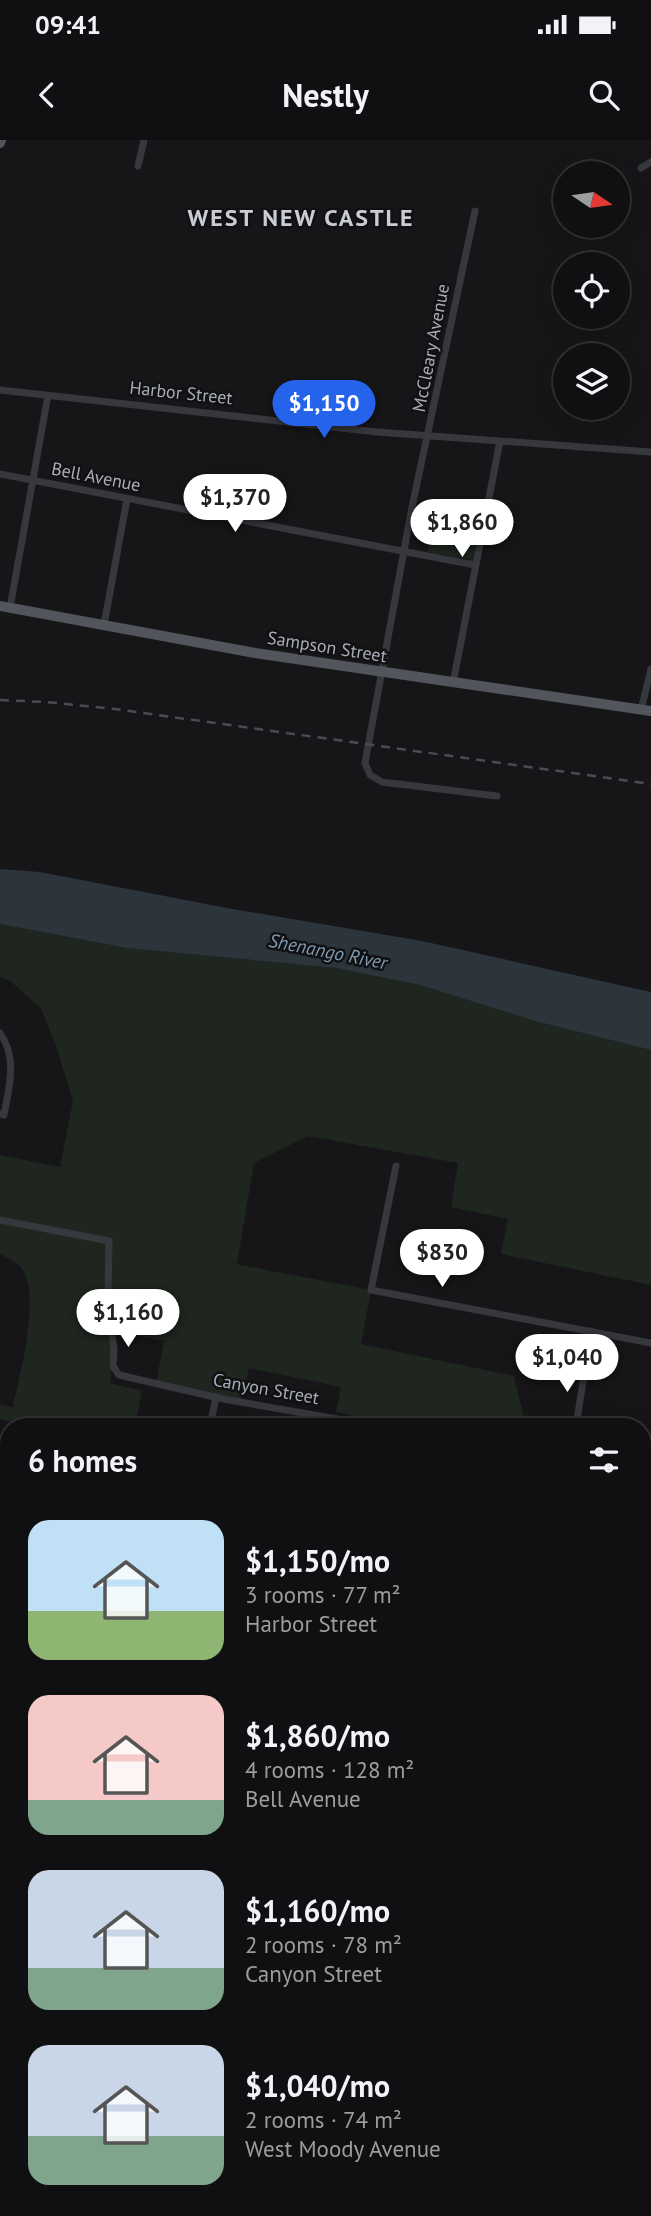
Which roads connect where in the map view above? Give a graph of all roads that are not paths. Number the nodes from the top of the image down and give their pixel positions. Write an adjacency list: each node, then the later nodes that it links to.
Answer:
1 (144, 140): 3 (street)
2 (651, 162): 4 (street)
3 (138, 166)
4 (640, 168)
5 (475, 211): 8 (street, McCleary Avenue)
6 (0, 390): 7 (street, Harbor Street)
7 (48, 395): 8 (street, Harbor Street); 12 (street)
8 (429, 436): 9 (street, Harbor Street); 14 (street, McCleary Avenue)
9 (500, 441): 10 (street, Harbor Street); 15 (street)
10 (651, 452)
11 (0, 474): 12 (street, Bell Avenue)
12 (34, 481): 13 (street, Bell Avenue); 16 (street)
13 (127, 499): 14 (street, Bell Avenue); 17 (street)
14 (404, 552): 15 (street, Bell Avenue); 19 (street, McCleary Avenue)
15 (475, 565): 20 (street)
16 (5, 607): 17 (main road, Sampson Street)
17 (104, 625): 19 (main road, Sampson Street)
18 (651, 669): 21 (street)
19 (380, 673): 20 (main road, Sampson Street); 22 (street, McCleary Avenue)
20 (453, 683): 21 (main road, Sampson Street)
21 (646, 711)
22 (497, 796)
23 (0, 1033): 24 (street)
24 (2, 1115)
25 (396, 1166): 27 (street)
26 (0, 1220): 29 (street, Canyon Street)
27 (591, 1331): 28 (street); 32 (street)
28 (651, 1343)
29 (216, 1397): 30 (street); 31 (street, Canyon Street)
30 (212, 1418)
31 (333, 1418)
32 (577, 1418)

